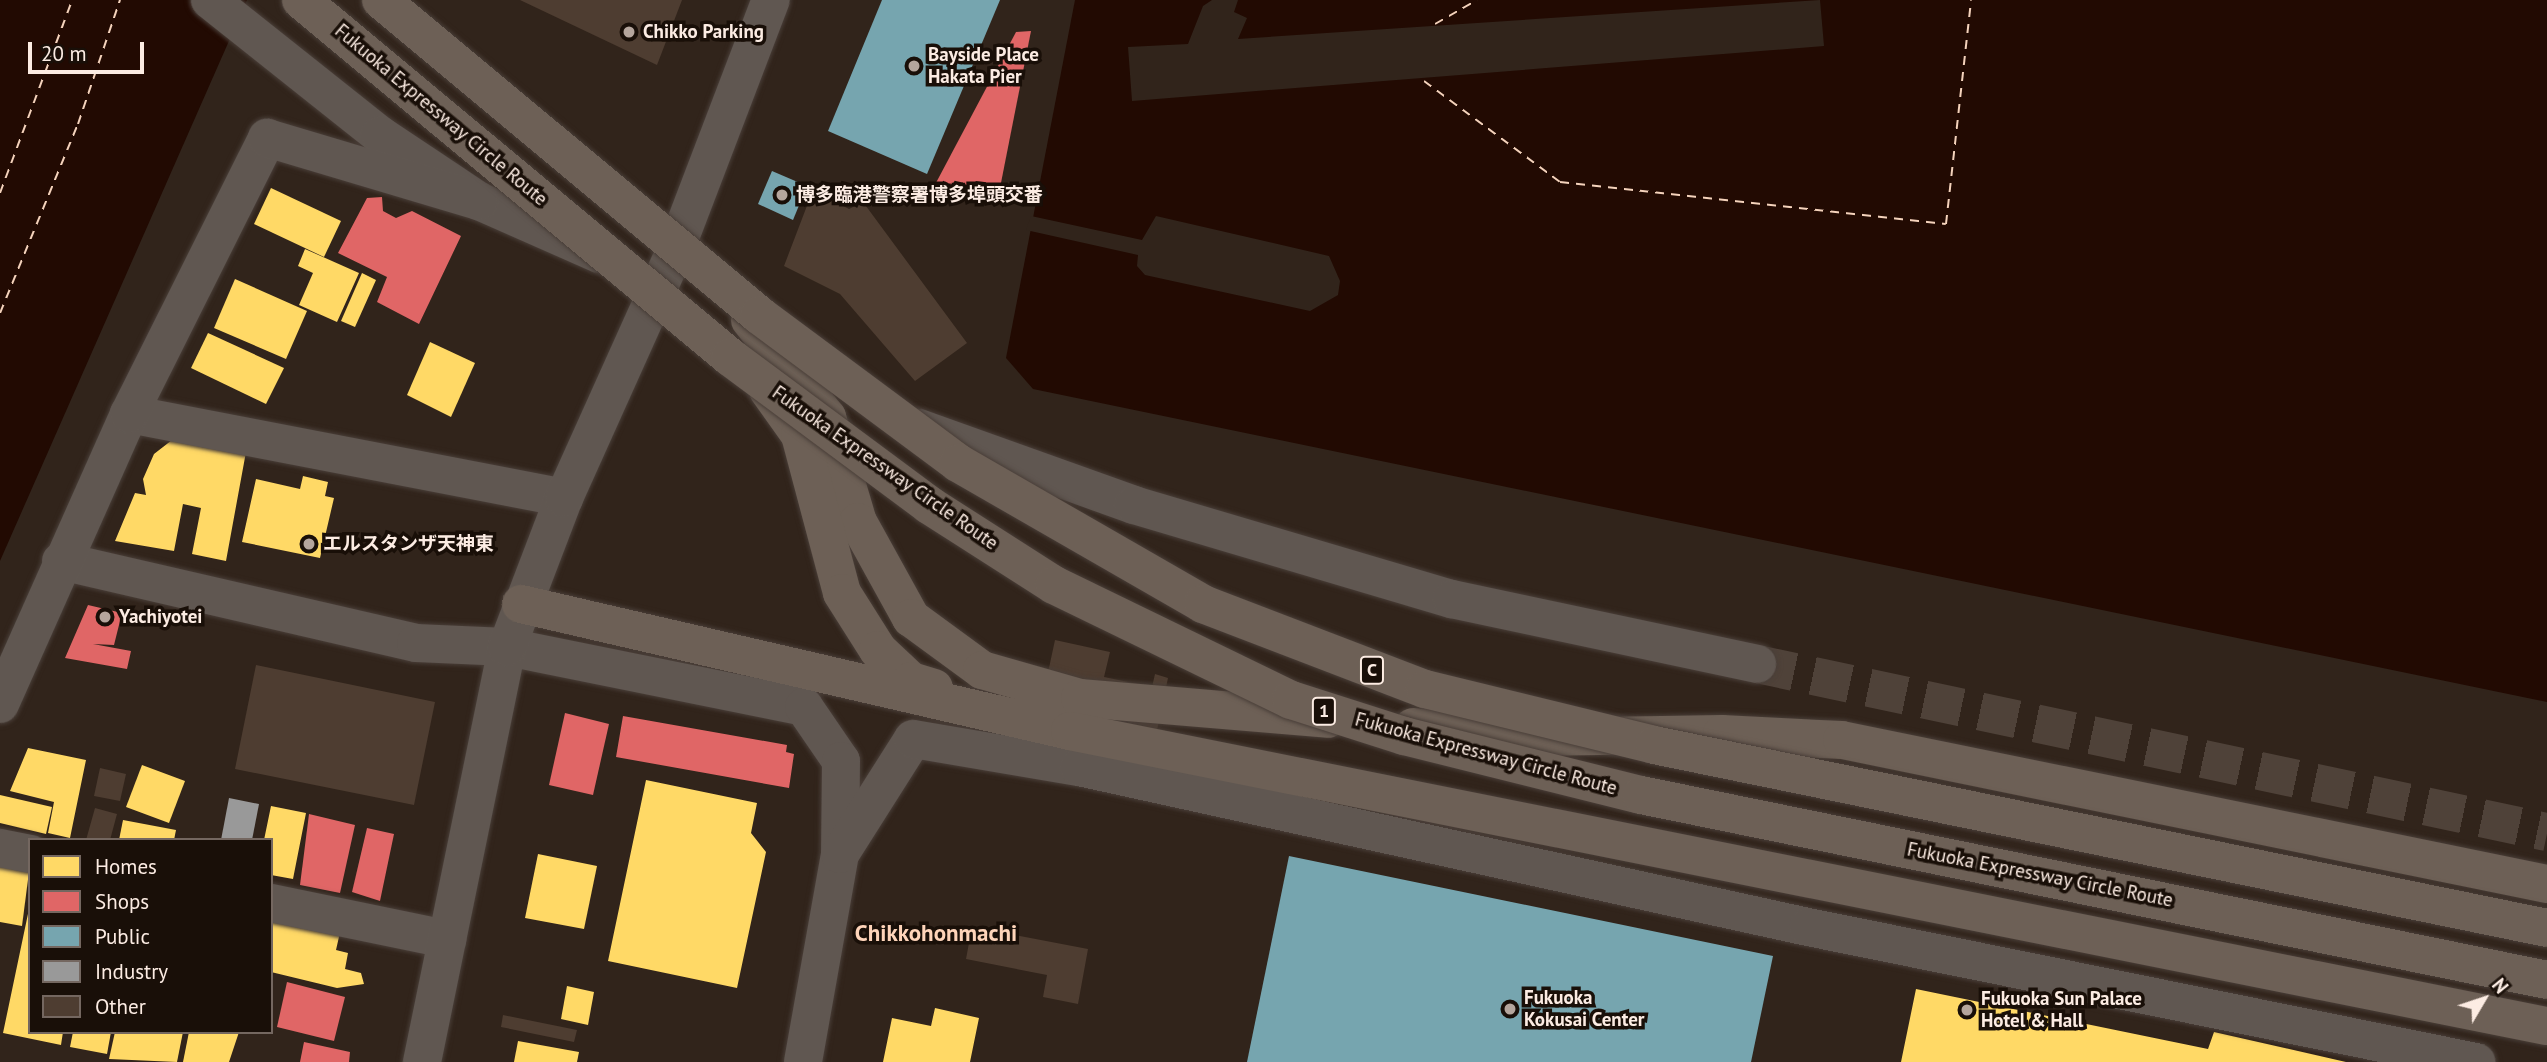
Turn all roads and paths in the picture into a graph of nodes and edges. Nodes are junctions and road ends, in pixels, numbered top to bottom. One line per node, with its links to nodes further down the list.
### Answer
1 (210, 0): 6 (street)
2 (300, 0): 23 (highway, Fukuoka Expressway Circle Route / 1, bridge)
3 (364, 0): 7 (street)
4 (381, 0): 21 (highway, C, bridge)
5 (771, 0): 7 (street)
6 (479, 201): 7 (street); 8 (street)
7 (668, 269): 9 (street); 13 (street); 15 (highway, bridge); 19 (highway, bridge)
8 (129, 414): 9 (street); 10 (street)
9 (564, 498): 11 (street)
10 (61, 561): 12 (street); 14 (street)
11 (521, 604): 12 (street); 15 (highway)
12 (507, 647): 17 (street); 22 (street)
13 (1757, 664)
14 (0, 704)
15 (1070, 731): 24 (highway)
16 (0, 849): 18 (street)
17 (839, 854): 26 (street); 27 (street)
18 (28, 855)
19 (2547, 884)
20 (273, 903): 22 (street)
21 (2547, 928)
22 (447, 939): 25 (street)
23 (2547, 980)
24 (2547, 1026)
25 (422, 1062)
26 (803, 1062)
27 (2476, 1062)

